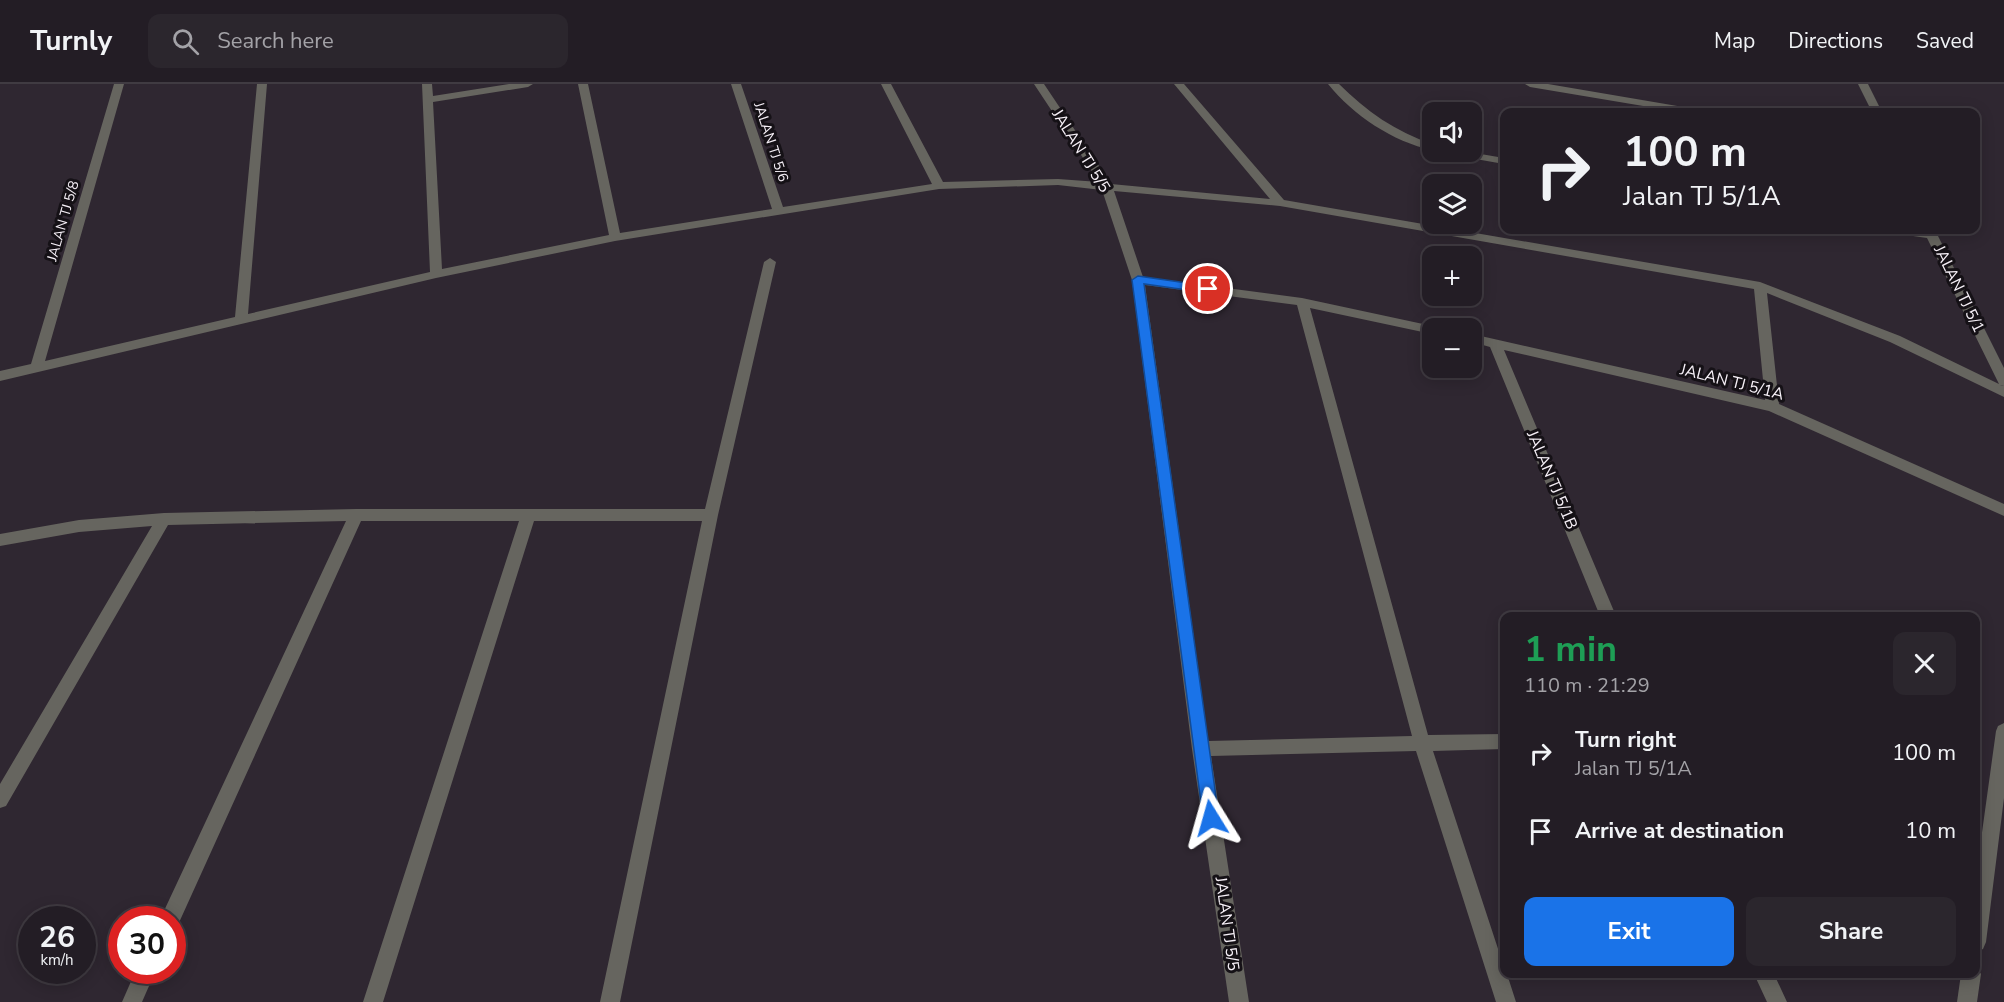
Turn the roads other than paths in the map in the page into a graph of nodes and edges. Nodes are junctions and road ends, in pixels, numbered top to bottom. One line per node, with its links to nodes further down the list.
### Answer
1 (119, 84): 34 (street, JALAN TJ 5/8)
2 (262, 84): 30 (street)
3 (427, 84): 13 (street)
4 (528, 84): 13 (street)
5 (583, 84): 24 (street)
6 (736, 84): 22 (street, JALAN TJ 5/6)
7 (886, 84): 20 (street)
8 (1039, 84): 19 (street, JALAN TJ 5/5)
9 (1179, 84): 21 (street)
10 (1333, 84): 16 (street)
11 (1530, 84): 14 (street)
12 (1863, 84): 15 (street)
13 (428, 100): 26 (street)
14 (1671, 108)
15 (1875, 108)
16 (1422, 144)
17 (1482, 157): 18 (street)
18 (1500, 159)
19 (1106, 185): 20 (street); 21 (street); 27 (street, JALAN TJ 5/5)
20 (939, 186): 22 (street)
21 (1280, 203): 28 (street)
22 (778, 210): 24 (street)
23 (1931, 234): 36 (street, JALAN TJ 5/1)
24 (615, 237): 26 (street)
25 (770, 262): 41 (street)
26 (436, 274): 30 (street)
27 (1138, 280): 29 (street); 49 (street, JALAN TJ 5/5)
28 (1760, 286): 37 (street); 38 (street)
29 (1302, 302): 31 (street); 48 (street)
30 (241, 320): 34 (street)
31 (1422, 328)
32 (1482, 340): 33 (street, JALAN TJ 5/1A)
33 (1495, 343): 38 (street, JALAN TJ 5/1A); 45 (street, JALAN TJ 5/1B)
34 (37, 367): 35 (street)
35 (0, 376)
36 (2004, 381)
37 (2004, 392)
38 (1772, 407): 39 (street, JALAN TJ 5/1A)
39 (2004, 510)
40 (357, 515): 42 (street); 43 (street); 51 (street)
41 (711, 515): 42 (street); 58 (street)
42 (528, 516): 57 (street)
43 (164, 519): 44 (street); 50 (street)
44 (0, 540)
45 (1606, 612)
46 (2004, 731): 52 (street)
47 (1500, 741): 48 (street)
48 (1422, 743): 49 (street); 60 (street)
49 (1201, 749): 59 (street, JALAN TJ 5/5)
50 (0, 800)
51 (176, 906)
52 (1980, 912)
53 (1766, 978): 61 (street)
54 (1970, 978): 62 (street)
55 (140, 984): 56 (street)
56 (132, 1002)
57 (373, 1002)
58 (610, 1002)
59 (1239, 1002)
60 (1506, 1002)
61 (1777, 1002)
62 (1967, 1002)

